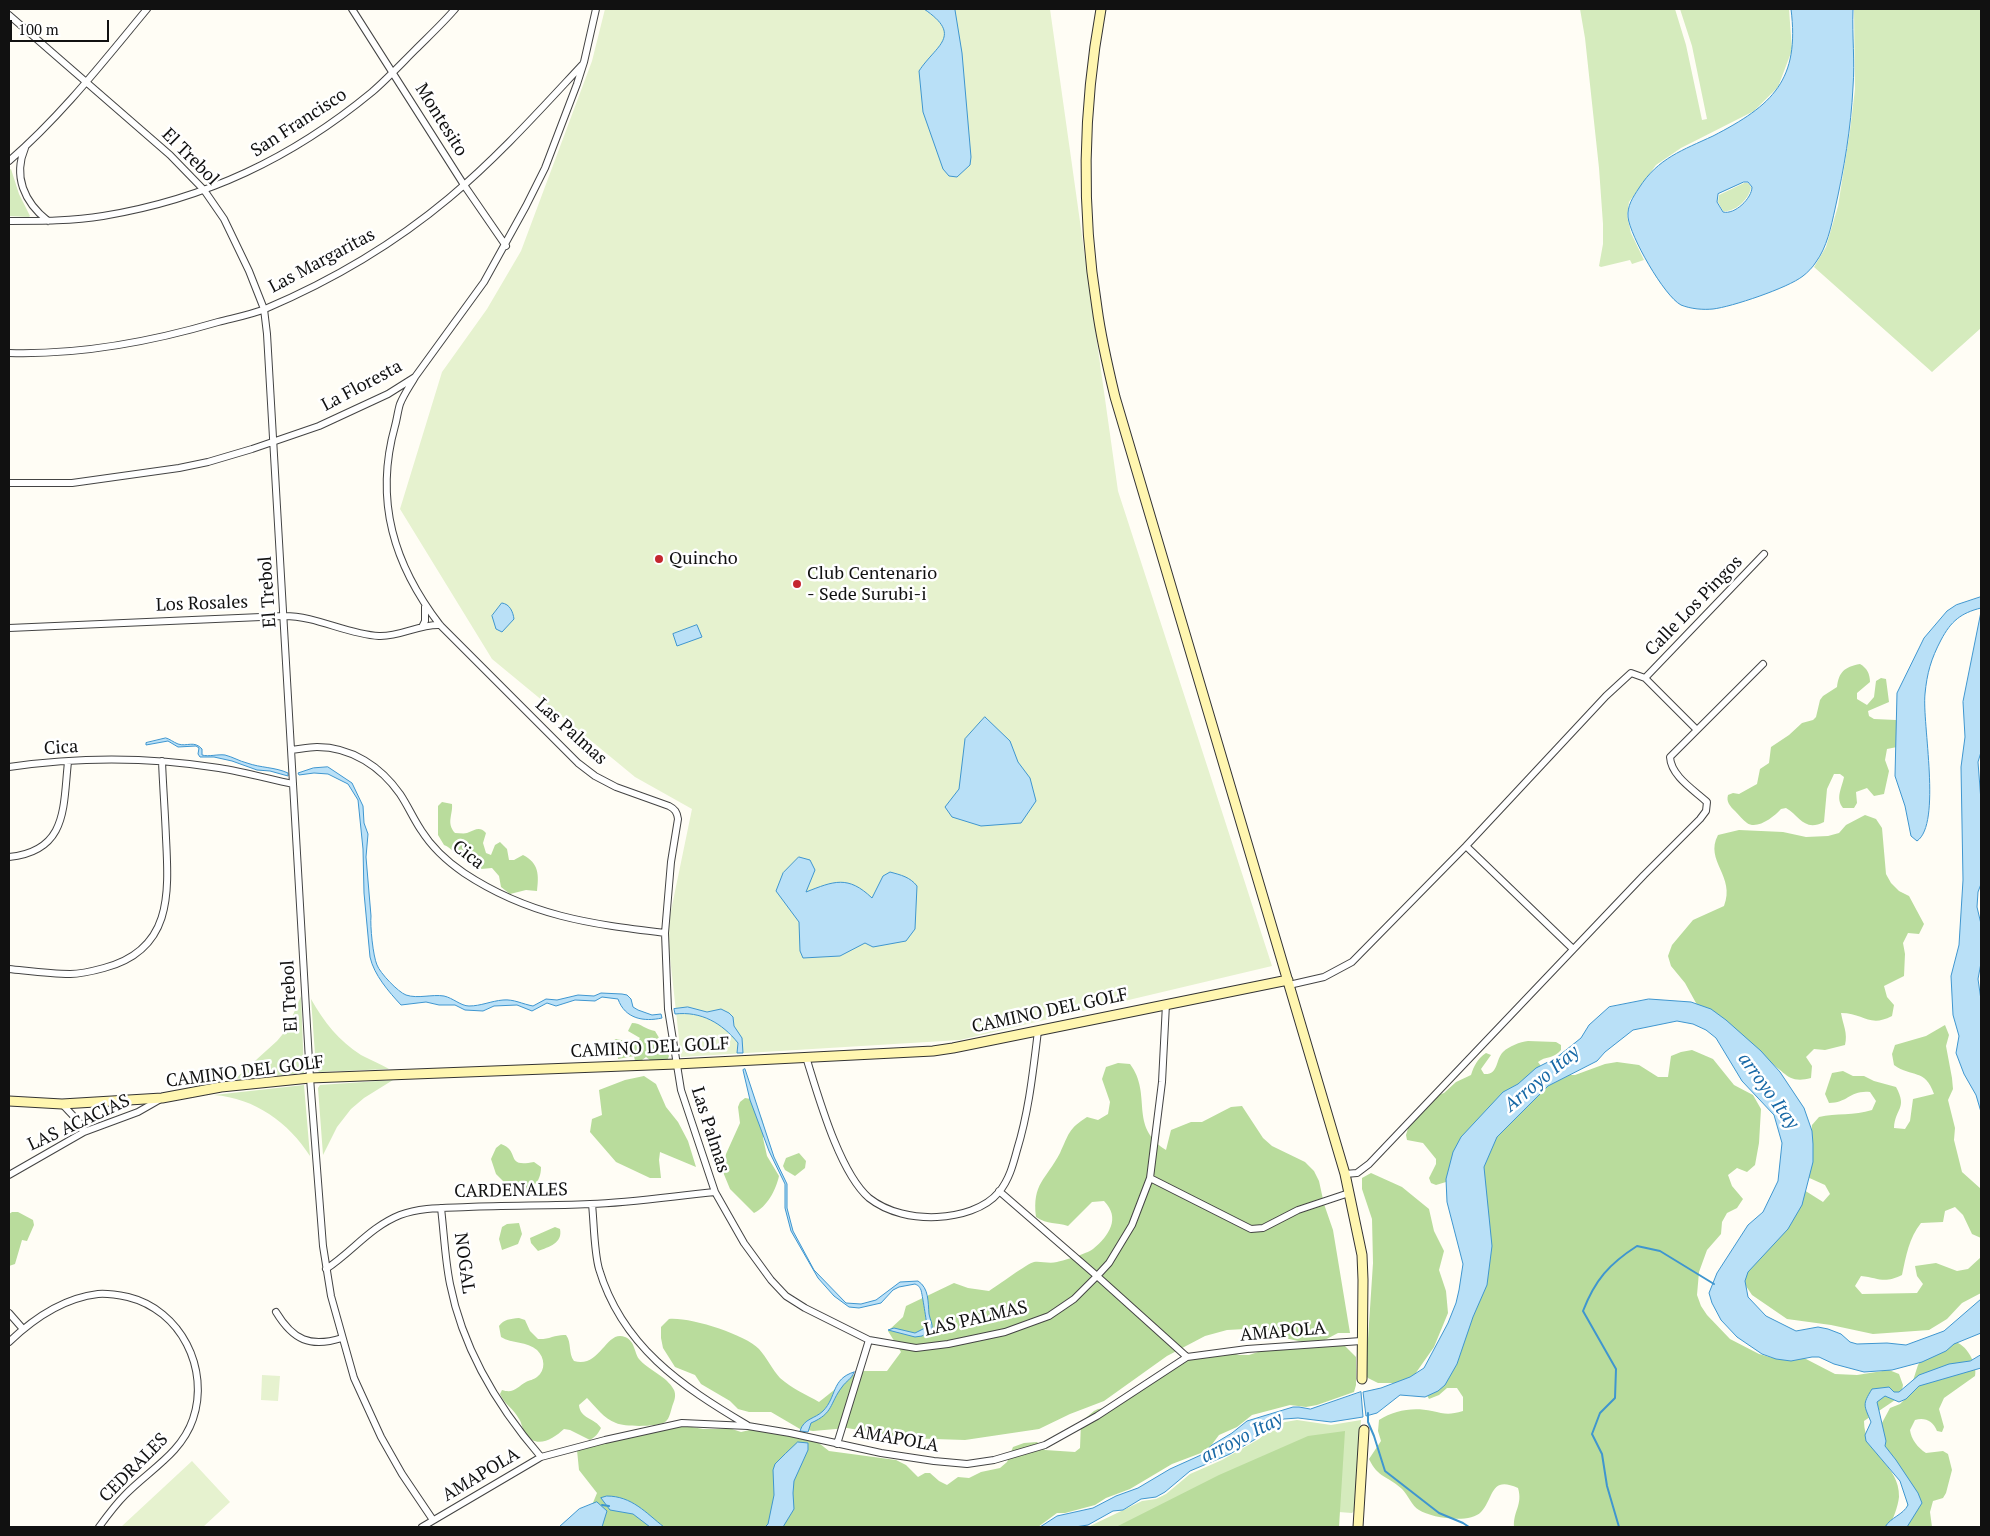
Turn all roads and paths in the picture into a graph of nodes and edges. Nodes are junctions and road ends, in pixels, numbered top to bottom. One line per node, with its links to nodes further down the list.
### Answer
1 (147, 9): 9 (street)
2 (352, 9): 8 (street, Montesito)
3 (455, 9): 8 (street, San Francisco)
4 (596, 9): 7 (street, La Floresta)
5 (1101, 9): 43 (street)
6 (9, 15): 9 (street, El Trebol)
7 (584, 62): 12 (street, Las Margaritas); 16 (street, La Floresta)
8 (393, 72): 12 (street, Montesito); 13 (street, San Francisco)
9 (88, 82): 10 (street); 13 (street, El Trebol)
10 (26, 146): 11 (street); 15 (street)
11 (9, 161)
12 (464, 186): 16 (street, Montesito); 17 (street, Las Margaritas)
13 (204, 190): 15 (street, San Francisco); 17 (street, El Trebol)
14 (9, 221): 15 (street, San Francisco)
15 (48, 221)
16 (506, 246): 19 (street, La Floresta)
17 (264, 310): 18 (street, Las Margaritas); 22 (street, El Trebol)
18 (9, 353)
19 (415, 377): 20 (street, La Floresta); 21 (street, Las Palmas)
20 (388, 394): 21 (street); 22 (street, La Floresta)
21 (400, 404): 25 (street, Las Palmas)
22 (273, 442): 23 (street, La Floresta); 26 (street, El Trebol)
23 (9, 483)
24 (1764, 554): 31 (street, Calle Los Pingos)
25 (425, 606): 27 (street, Las Palmas); 28 (street)
26 (284, 616): 28 (street, Los Rosales); 29 (street, Los Rosales); 33 (street, El Trebol)
27 (440, 625): 28 (street, Los Rosales); 40 (street, Las Palmas)
28 (422, 627)
29 (9, 628)
30 (1763, 664): 32 (street)
31 (1645, 678): 32 (street); 38 (street)
32 (1697, 730): 41 (street)
33 (291, 750): 37 (street, El Trebol); 40 (street, Cica)
34 (162, 761): 35 (street, Cica); 37 (street, Cica); 42 (street)
35 (68, 762): 36 (street, Cica); 39 (street)
36 (9, 767)
37 (293, 784): 48 (street, El Trebol)
38 (1466, 846): 41 (street); 43 (street)
39 (9, 857)
40 (665, 933): 47 (street, Las Palmas)
41 (1573, 949): 53 (street)
42 (9, 969)
43 (1289, 982): 44 (street, CAMINO DEL GOLF); 53 (street)
44 (1166, 1004): 45 (street, CAMINO DEL GOLF); 55 (street, LAS PALMAS)
45 (1038, 1031): 46 (street, CAMINO DEL GOLF); 56 (street)
46 (806, 1057): 47 (street, CAMINO DEL GOLF); 56 (street)
47 (676, 1064): 48 (street, CAMINO DEL GOLF); 57 (street, Las Palmas)
48 (310, 1078): 49 (street, CAMINO DEL GOLF); 61 (street, El Trebol)
49 (162, 1098): 51 (street, CAMINO DEL GOLF); 52 (street, LAS ACACIAS)
50 (9, 1101): 51 (street, CAMINO DEL GOLF)
51 (62, 1104): 52 (street)
52 (84, 1132): 54 (street, LAS ACACIAS)
53 (1345, 1174): 58 (street)
54 (9, 1175)
55 (1150, 1178): 58 (street); 62 (street, LAS PALMAS)
56 (999, 1191): 62 (street)
57 (715, 1192): 59 (street, CARDENALES); 67 (street, LAS PALMAS)
58 (1349, 1193): 68 (street)
59 (592, 1204): 60 (street, CARDENALES); 72 (street)
60 (441, 1208): 61 (street, CARDENALES); 75 (street, NOGAL)
61 (326, 1269): 66 (street, El Trebol)
62 (1097, 1276): 67 (street, LAS PALMAS); 70 (street)
63 (276, 1312): 66 (street)
64 (9, 1313): 65 (street)
65 (22, 1329): 69 (street, CEDRALES); 77 (street, CEDRALES)
66 (342, 1338): 76 (street, El Trebol)
67 (869, 1340): 74 (street)
68 (1361, 1341): 70 (street, AMAPOLA); 71 (street)
69 (9, 1342)
70 (1187, 1357): 74 (street, AMAPOLA)
71 (1362, 1379)
72 (748, 1426): 74 (street, AMAPOLA); 75 (street, AMAPOLA)
73 (1364, 1430): 79 (street)
74 (837, 1444)
75 (540, 1457): 76 (street, AMAPOLA)
76 (433, 1520): 78 (street, AMAPOLA)
77 (98, 1527)
78 (422, 1527)
79 (1358, 1527)

